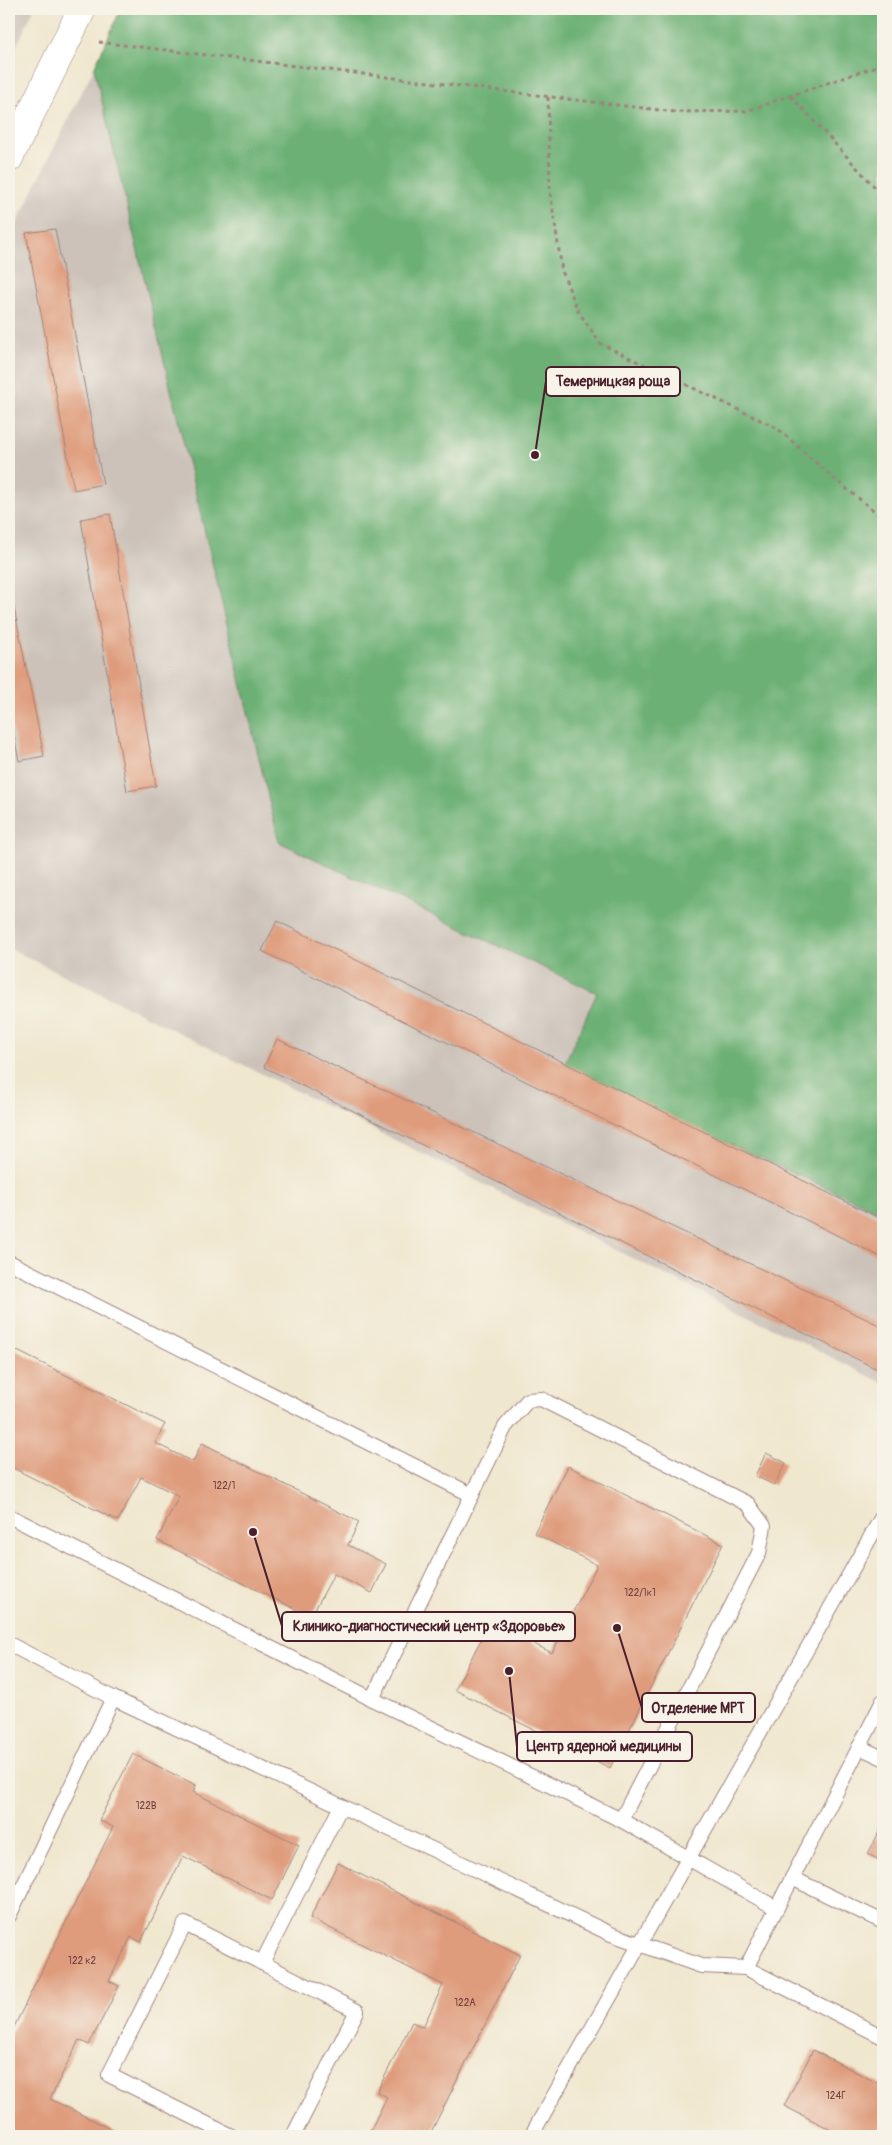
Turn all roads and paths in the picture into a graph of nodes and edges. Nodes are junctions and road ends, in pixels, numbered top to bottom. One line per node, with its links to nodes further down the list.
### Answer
1 (82, 9): 2 (street)
2 (68, 38): 5 (path); 6 (street)
3 (883, 64): 4 (path)
4 (791, 96): 5 (path); 7 (path)
5 (548, 97): 8 (path)
6 (9, 158)
7 (883, 196)
8 (883, 518)
9 (9, 1262): 10 (lane)
10 (472, 1495): 15 (lane); 20 (lane)
11 (883, 1515): 21 (lane)
12 (9, 1516): 15 (lane)
13 (9, 1644): 14 (lane)
14 (113, 1698): 19 (lane); 24 (lane)
15 (372, 1699): 20 (lane)
16 (883, 1701): 17 (lane)
17 (859, 1747): 18 (lane); 22 (lane)
18 (883, 1758)
19 (341, 1806): 26 (lane); 27 (lane)
20 (621, 1820): 21 (lane)
21 (689, 1857): 23 (lane); 26 (lane)
22 (792, 1878): 23 (lane); 25 (lane)
23 (776, 1908): 28 (lane)
24 (9, 1916)
25 (883, 1922)
26 (641, 1944): 28 (lane); 32 (lane)
27 (262, 1963): 30 (lane); 31 (lane)
28 (746, 1968): 29 (lane)
29 (883, 2037)
30 (231, 2136)
31 (293, 2136)
32 (531, 2136)

